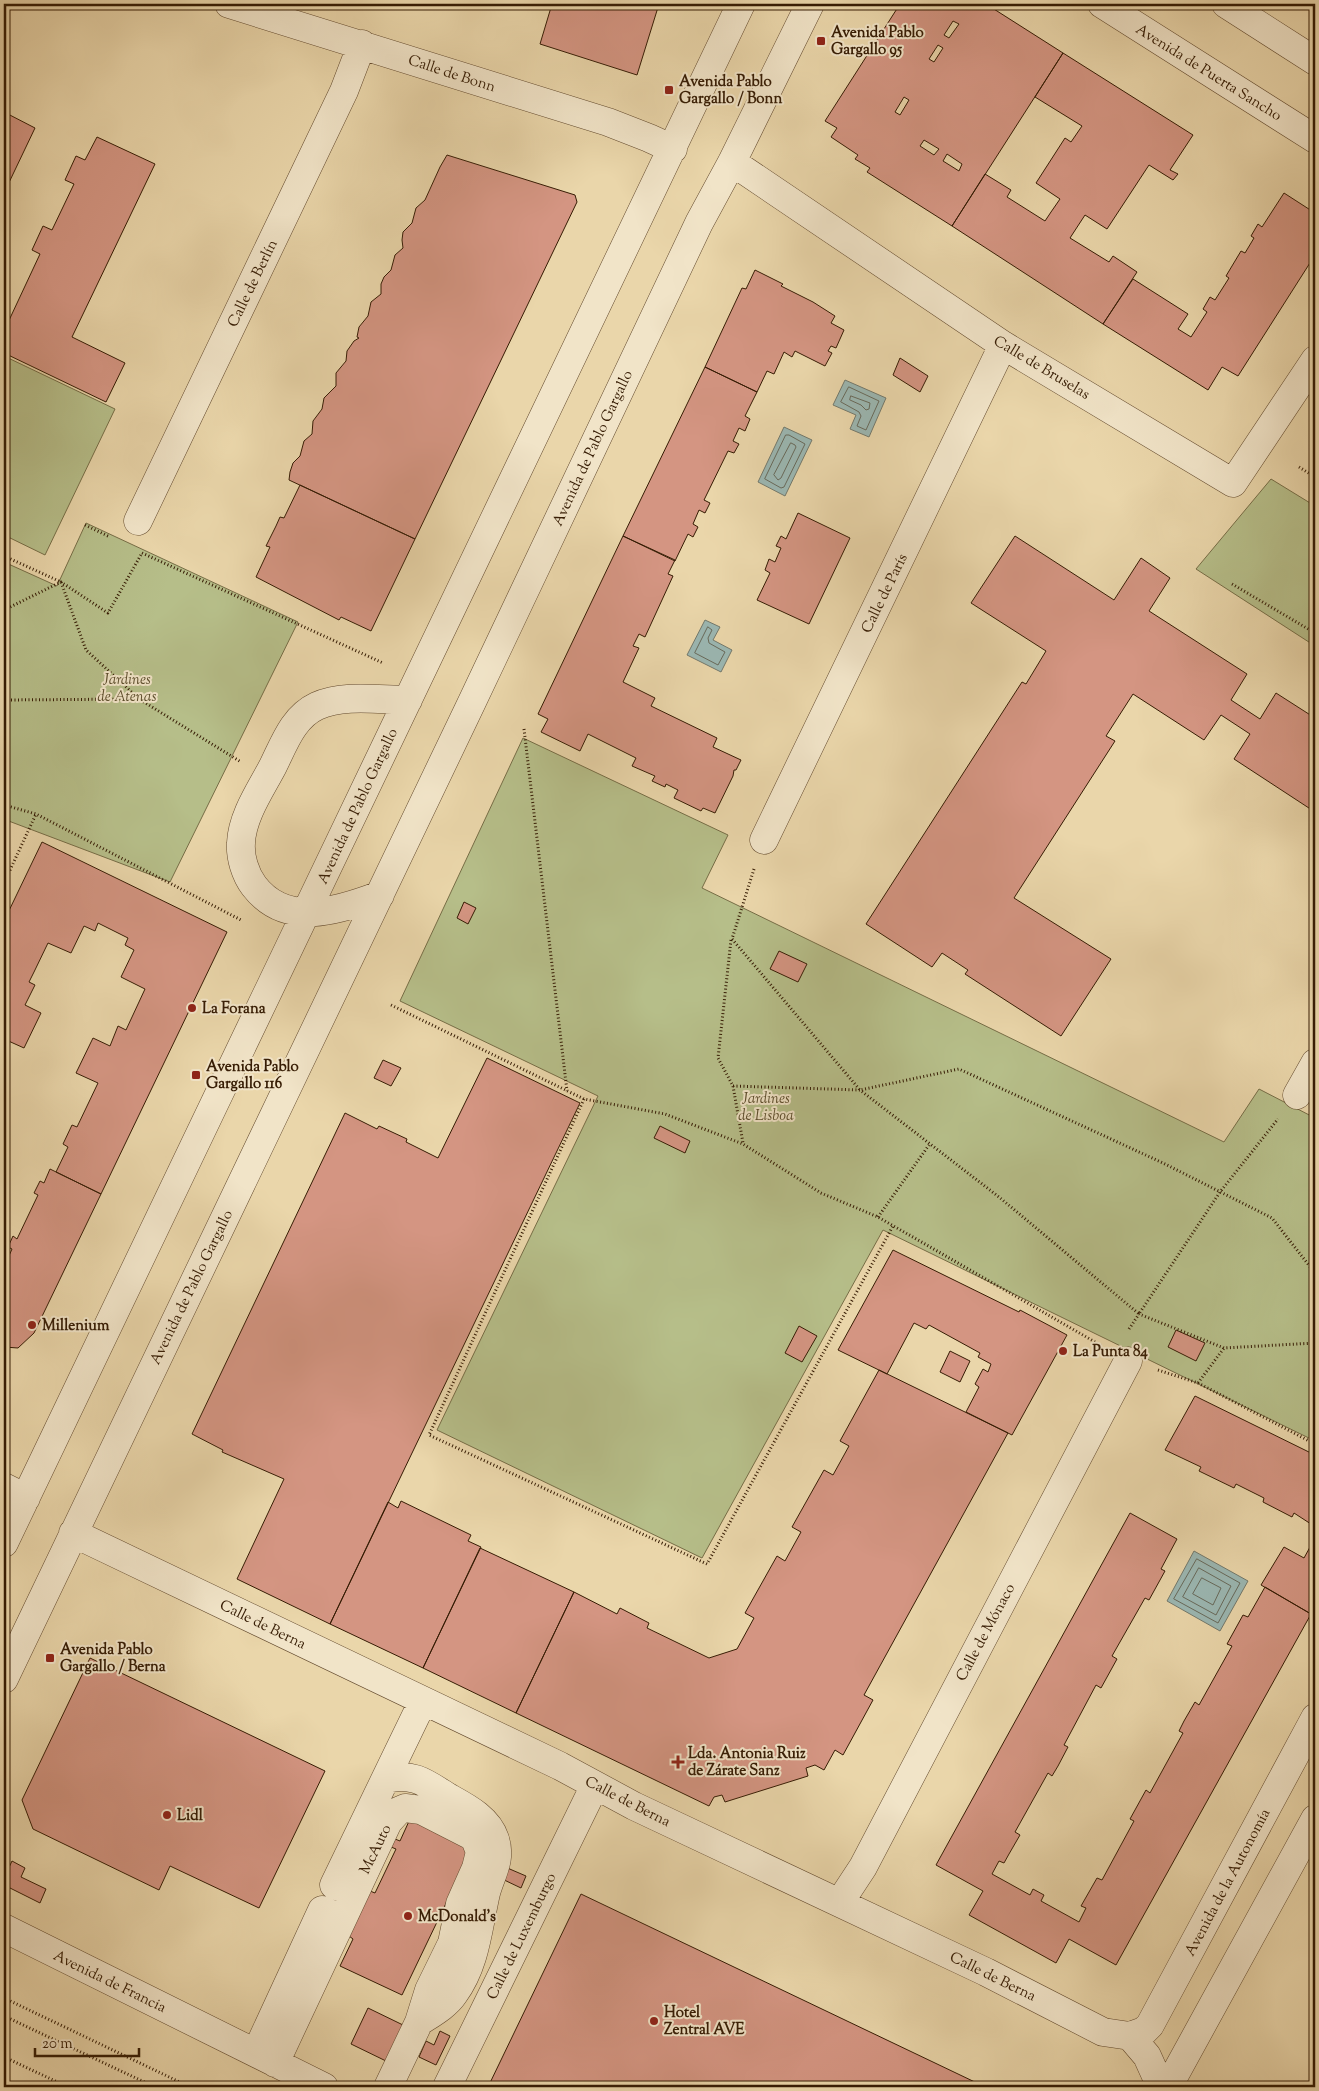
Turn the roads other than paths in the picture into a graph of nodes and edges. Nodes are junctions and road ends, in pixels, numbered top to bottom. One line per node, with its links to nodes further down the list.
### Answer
1 (229, 4): 6 (street, Calle de Bonn)
2 (741, 4): 9 (street, Avenida de Pablo Gargallo)
3 (810, 4): 10 (street, Avenida de Pablo Gargallo)
4 (1102, 4): 8 (street, Avenida de Puerta Sancho)
5 (1226, 4): 7 (street)
6 (362, 44): 9 (street, Calle de Bonn); 13 (street, Calle de Berlín)
7 (1315, 61)
8 (1315, 139)
9 (672, 149): 14 (street, Avenida de Pablo Gargallo)
10 (732, 162): 11 (street, Calle de Bruselas); 16 (street, Avenida de Pablo Gargallo)
11 (1003, 344): 12 (street, Calle de Bruselas); 15 (street, Calle de París)
12 (1315, 360)
13 (138, 521)
14 (408, 700): 17 (street, Avenida de Pablo Gargallo); 17 (street)
15 (764, 840)
16 (380, 895): 17 (street); 22 (street, Avenida de Pablo Gargallo)
17 (306, 912): 21 (street, Avenida de Pablo Gargallo)
18 (1315, 1063): 19 (street)
19 (1297, 1095)
20 (1121, 1357): 31 (street, Calle de Mónaco)
21 (15, 1492): 23 (street, Avenida de Pablo Gargallo)
22 (73, 1533): 24 (street, Avenida de Pablo Gargallo); 25 (street, Calle de Berna)
23 (4, 1543)
24 (4, 1679)
25 (423, 1701): 27 (street); 28 (street, Calle de Berna)
26 (1315, 1718): 35 (street, Avenida de la Autonomía)
27 (386, 1779): 30 (street); 34 (street)
28 (595, 1785): 31 (street, Calle de Berna); 39 (street, Calle de Luxemburgo)
29 (1315, 1819): 41 (street)
30 (345, 1889)
31 (840, 1902): 35 (street, Calle de Berna)
32 (333, 1915): 36 (street)
33 (4, 1928): 36 (street, Avenida de Francia)
34 (419, 2022): 36 (street, McAuto); 38 (street)
35 (1130, 2036): 40 (street)
36 (265, 2058): 37 (street, Avenida de Francia)
37 (324, 2087)
38 (388, 2087)
39 (447, 2087)
40 (1161, 2087)
41 (1168, 2087)

